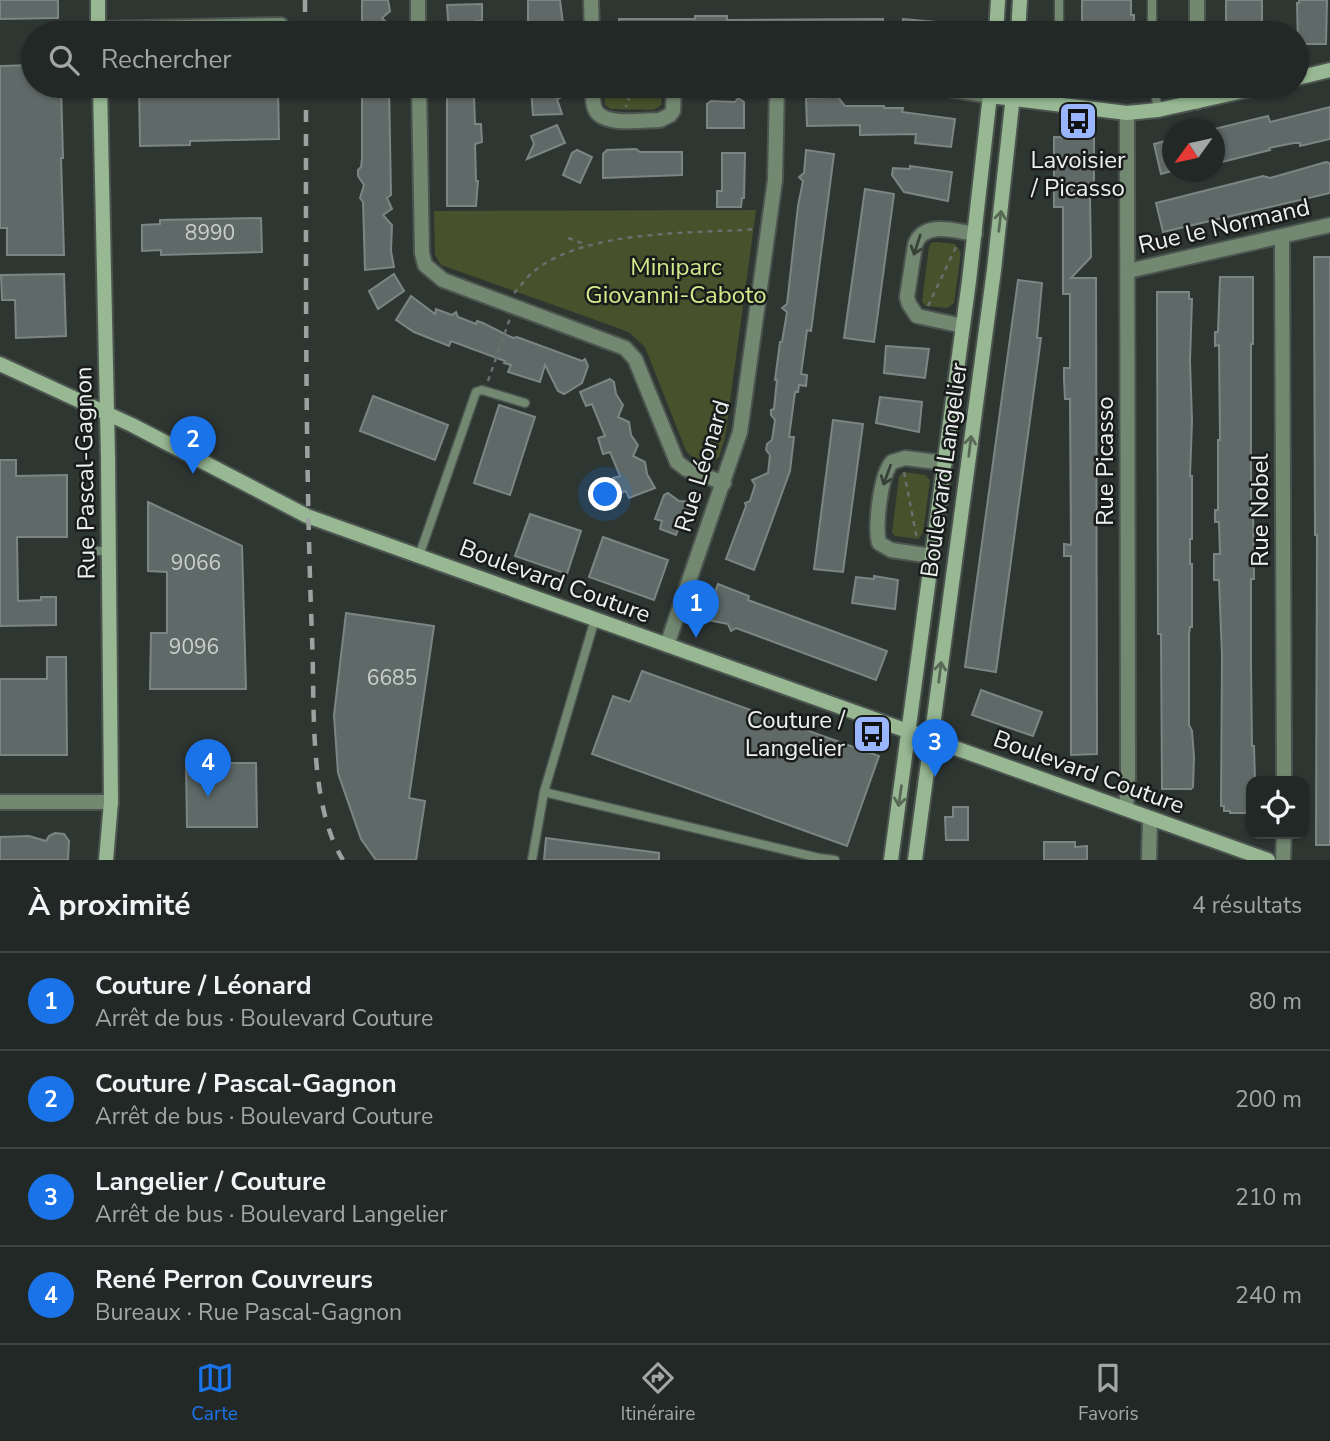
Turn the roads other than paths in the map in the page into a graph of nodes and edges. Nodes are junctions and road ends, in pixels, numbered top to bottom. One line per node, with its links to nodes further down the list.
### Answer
1 (98, 0): 9 (street)
2 (418, 0): 10 (street)
3 (592, 0): 11 (street)
4 (998, 0): 12 (street)
5 (1020, 0): 13 (street)
6 (1059, 0): 14 (lane)
7 (1152, 0): 15 (lane)
8 (1197, 0): 16 (street)
9 (98, 21)
10 (418, 21)
11 (592, 21)
12 (997, 21)
13 (1019, 21)
14 (1059, 21)
15 (1152, 21)
16 (1197, 21)
17 (1330, 70): 18 (street)
18 (1309, 75)
19 (100, 98): 42 (street, Rue Pascal-Gagnon)
20 (419, 98): 44 (street)
21 (593, 98): 22 (street)
22 (674, 98)
23 (777, 98): 44 (street, Rue Léonard)
24 (989, 98): 36 (street, Boulevard Langelier)
25 (1013, 98): 52 (street, Boulevard Langelier, one-way to 25)
26 (1034, 98): 32 (street)
27 (1057, 98): 32 (lane)
28 (1156, 98): 33 (lane)
29 (1197, 98): 31 (street)
30 (1214, 98): 31 (street)
31 (1197, 102): 33 (street)
32 (1057, 105): 34 (street)
33 (1158, 110): 34 (street)
34 (1127, 113): 38 (street, Rue Picasso)
35 (1330, 225): 37 (street, Rue le Normand)
36 (975, 234): 39 (street, Boulevard Langelier); 39 (street, one-way to 39)
37 (1282, 238): 38 (street, Rue le Normand); 53 (street, Rue Nobel)
38 (1128, 271): 57 (street, Rue Picasso)
39 (963, 326): 43 (street, Boulevard Langelier)
40 (0, 364): 42 (street, Boulevard Couture)
41 (525, 402): 47 (lane)
42 (106, 413): 46 (street, Rue Pascal-Gagnon); 47 (street, Boulevard Couture)
43 (945, 463): 48 (street, Boulevard Langelier); 48 (street, Boulevard Langelier, one-way to 48)
44 (724, 483): 50 (street, Rue Léonard)
45 (86, 551): 46 (lane)
46 (108, 551): 56 (street, Rue Pascal-Gagnon)
47 (419, 556): 49 (street, Boulevard Couture)
48 (932, 556): 51 (street, Boulevard Langelier)
49 (595, 619): 50 (street, Boulevard Couture); 54 (lane)
50 (667, 645): 51 (street, Boulevard Couture)
51 (909, 732): 52 (street, Boulevard Couture); 64 (street, Boulevard Langelier, one-way to 64)
52 (931, 739): 57 (street, Boulevard Couture); 65 (street, Boulevard Langelier)
53 (1284, 776)
54 (544, 792): 62 (lane); 63 (lane)
55 (0, 802): 56 (street)
56 (111, 802): 61 (street, Rue Pascal-Gagnon)
57 (1126, 809): 58 (street, Boulevard Couture)
58 (1150, 818): 60 (street, Boulevard Couture); 66 (street)
59 (1284, 839): 67 (street)
60 (1264, 859)
61 (106, 860)
62 (532, 860)
63 (835, 860)
64 (891, 860)
65 (915, 860)
66 (1149, 860)
67 (1283, 860)

